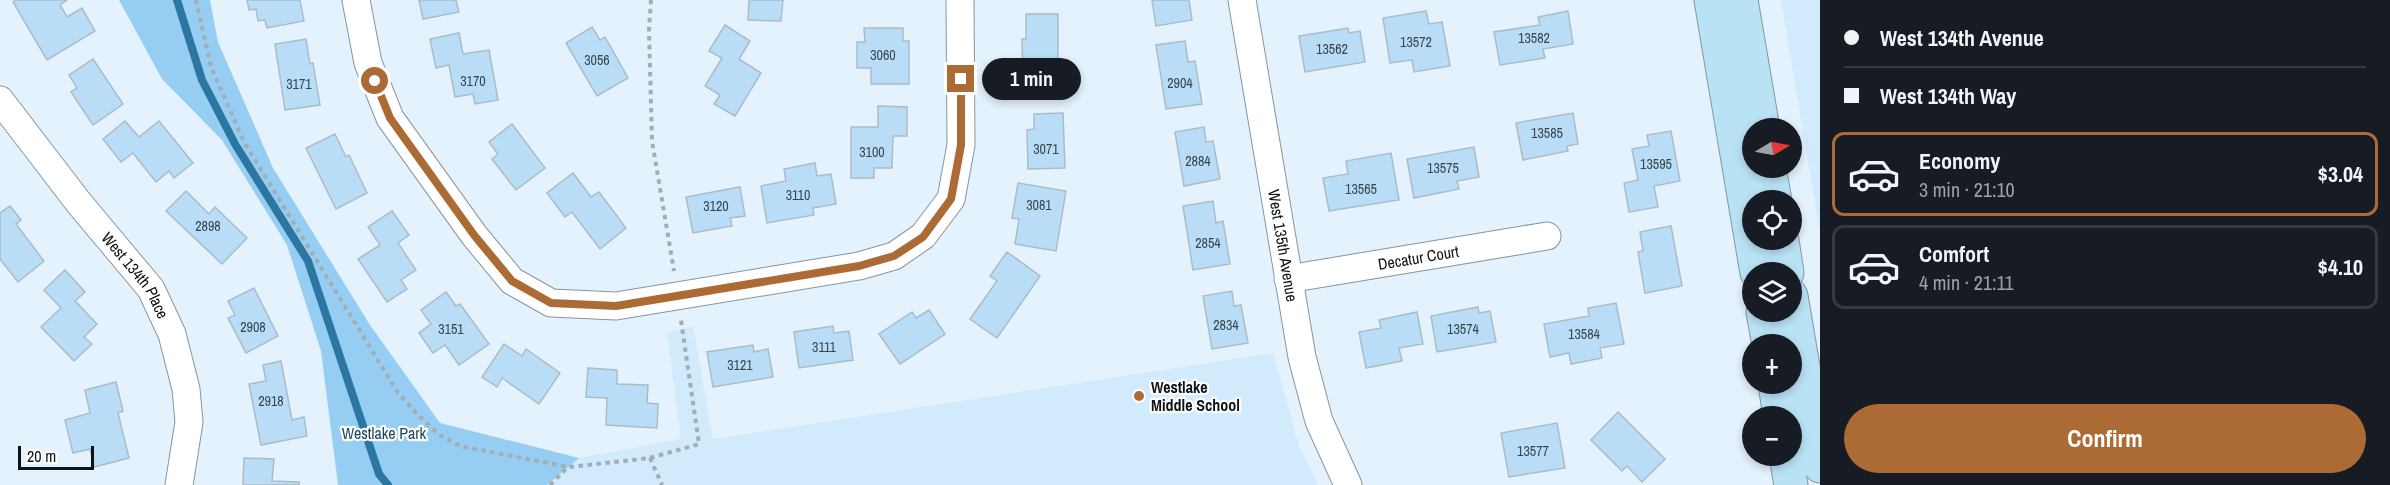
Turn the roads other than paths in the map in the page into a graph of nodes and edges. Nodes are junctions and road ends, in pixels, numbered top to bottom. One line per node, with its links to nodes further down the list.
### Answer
1 (356, 0): 2 (street)
2 (960, 0)
3 (1242, 0): 10 (street, West 135th Avenue)
4 (1711, 0): 9 (main road)
5 (1740, 0): 7 (main road)
6 (0, 100): 13 (street, West 134th Place)
7 (1761, 118)
8 (1547, 236): 10 (street, Decatur Court)
9 (1754, 262)
10 (1288, 279): 14 (street, West 135th Avenue)
11 (1792, 322): 12 (main road)
12 (1798, 472)
13 (179, 485)
14 (1348, 485)

